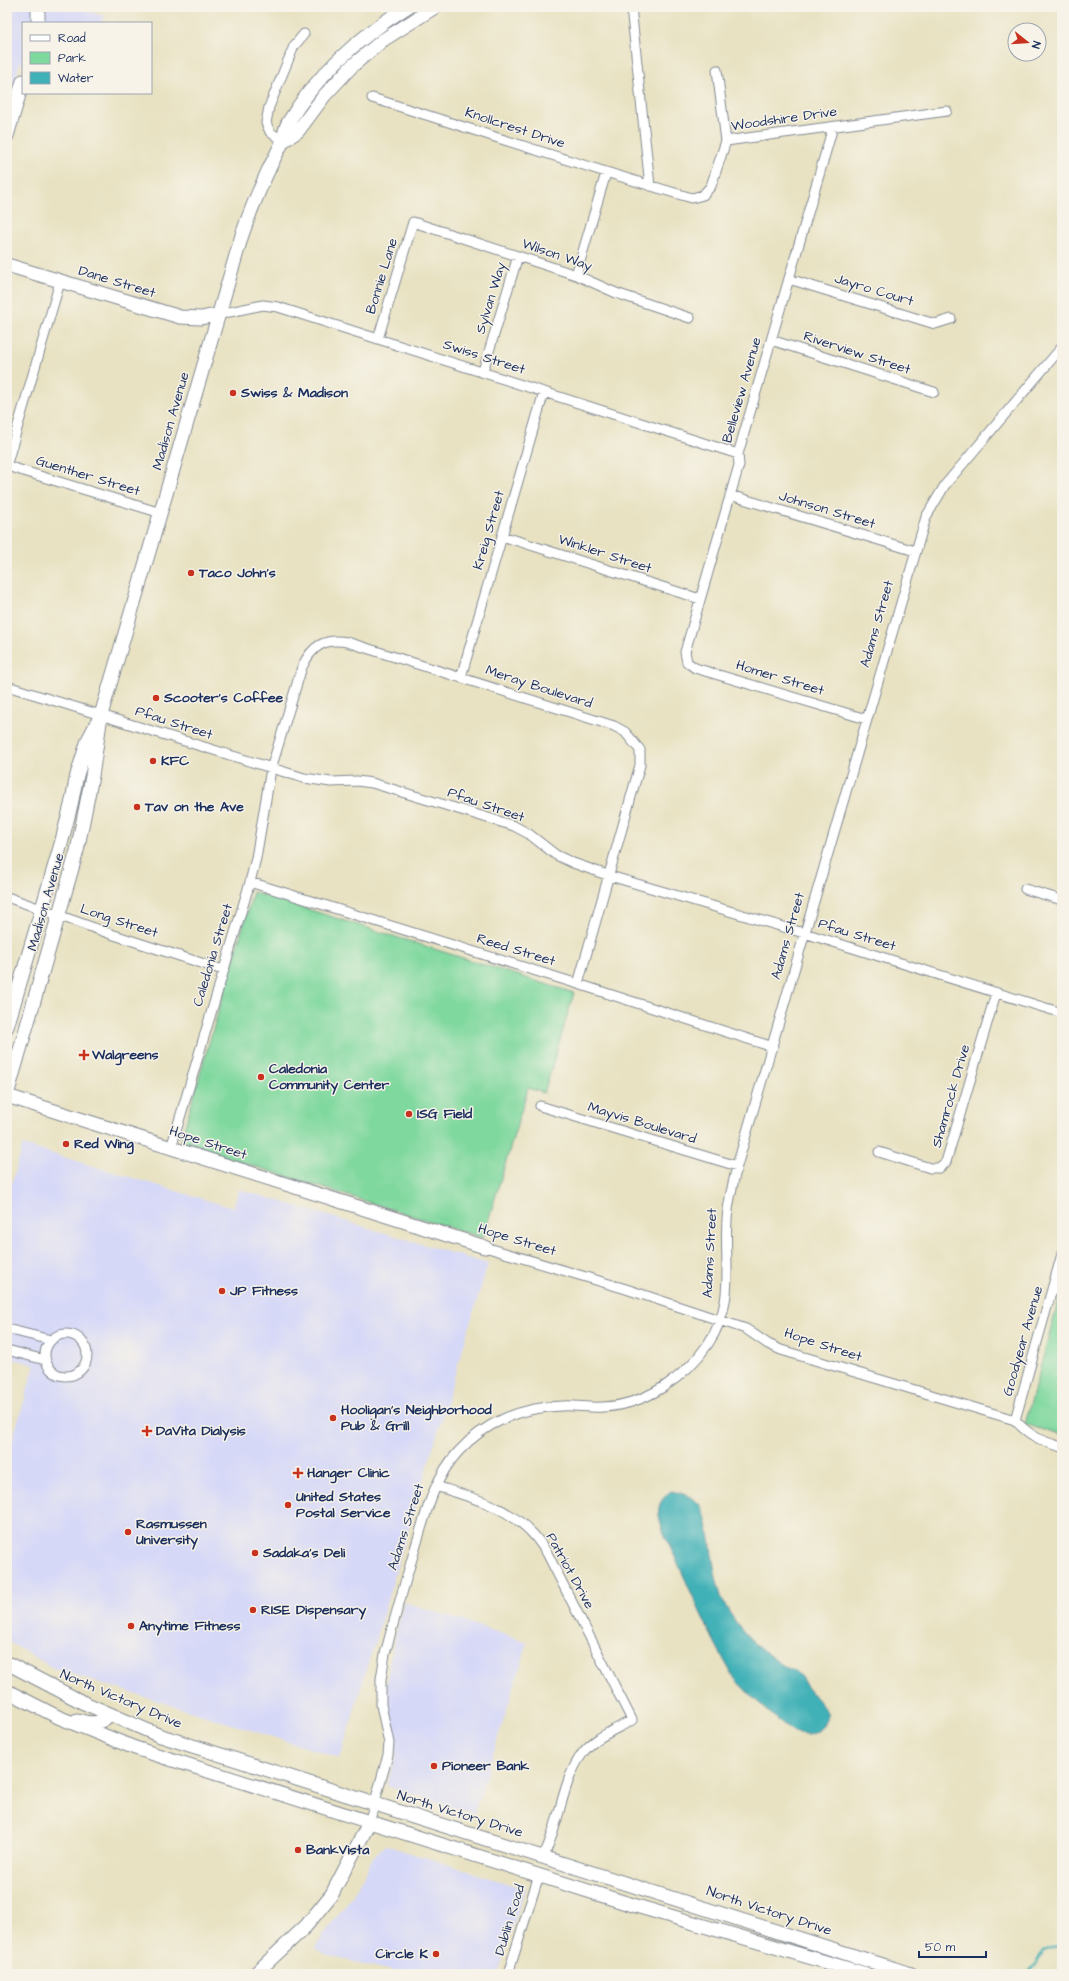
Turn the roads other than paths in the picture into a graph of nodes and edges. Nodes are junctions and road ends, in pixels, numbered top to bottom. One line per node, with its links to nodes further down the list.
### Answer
1 (38, 7): 5 (main road)
2 (407, 7): 13 (main road, Madison Avenue)
3 (435, 7): 13 (main road, Madison Avenue)
4 (631, 7): 16 (street)
5 (38, 22)
6 (304, 34): 13 (street)
7 (717, 70): 14 (street)
8 (22, 84): 12 (main road)
9 (372, 98): 15 (street, Knollcrest Drive)
10 (946, 111): 11 (street, Woodshire Drive)
11 (833, 127): 14 (street, Woodshire Drive); 21 (street, Belleview Avenue)
12 (7, 136)
13 (283, 141): 23 (main road, Madison Avenue)
14 (726, 141): 16 (street, Woodshire Drive)
15 (606, 173): 16 (street, Knollcrest Drive); 20 (street)
16 (650, 186)
17 (413, 222): 18 (street, Wilson Way); 26 (street, Bonnie Lane)
18 (518, 256): 20 (street, Wilson Way); 29 (street, Sylvan Way)
19 (7, 265): 22 (main road, Dane Street)
20 (576, 275): 24 (street, Wilson Way)
21 (788, 279): 25 (street, Jayro Court); 27 (street, Belleview Avenue)
22 (60, 282): 23 (main road, Dane Street); 33 (street)
23 (220, 314): 26 (street, Swiss Street); 36 (main road, Madison Avenue)
24 (690, 318)
25 (951, 319)
26 (378, 339): 29 (street, Swiss Street)
27 (771, 340): 31 (street, Riverview Street); 32 (street, Belleview Avenue)
28 (1062, 347): 38 (street, Adams Street)
29 (483, 371): 30 (street, Swiss Street)
30 (544, 392): 32 (street, Swiss Street); 37 (street, Kreig Street)
31 (934, 392)
32 (738, 454): 35 (street, Belleview Avenue)
33 (7, 462)
34 (7, 466): 36 (street, Guenther Street)
35 (730, 495): 38 (street, Johnson Street); 39 (street, Belleview Avenue)
36 (161, 513): 43 (main road, Madison Avenue)
37 (502, 536): 39 (street, Winkler Street); 41 (street, Kreig Street)
38 (915, 551): 44 (street, Adams Street)
39 (700, 599): 40 (street, Belleview Avenue)
40 (687, 662): 44 (street, Homer Street)
41 (461, 677): 45 (street, Meray Boulevard); 46 (street, Meray Boulevard)
42 (7, 686): 43 (street, Pfau Street)
43 (101, 715): 45 (street, Pfau Street); 51 (main road, Madison Avenue); 52 (main road, Madison Avenue)
44 (866, 719): 53 (street, Adams Street)
45 (271, 769): 46 (street, Pfau Street); 47 (street, Caledonia Street)
46 (610, 876): 53 (street, Pfau Street); 55 (street, Meray Boulevard)
47 (250, 882): 54 (street, Caledonia Street); 55 (street, Reed Street)
48 (1025, 889): 50 (street)
49 (7, 897): 51 (street, Long Street)
50 (1062, 900)
51 (41, 908): 52 (street, Long Street); 58 (main road, Madison Avenue)
52 (58, 915): 54 (street, Long Street); 60 (main road, Madison Avenue)
53 (806, 934): 56 (street, Pfau Street); 59 (street, Adams Street)
54 (223, 970): 62 (street, Caledonia Street)
55 (578, 984): 59 (street, Reed Street)
56 (996, 993): 57 (street, Pfau Street); 63 (street, Shamrock Drive)
57 (1062, 1013)
58 (7, 1027)
59 (773, 1047): 64 (street, Adams Street)
60 (7, 1095): 62 (main road, Hope Street)
61 (540, 1106): 64 (street, Mayvis Boulevard)
62 (171, 1148): 65 (main road, Hope Street)
63 (879, 1152)
64 (737, 1166): 67 (street, Adams Street)
65 (485, 1247): 67 (street, Hope Street)
66 (1062, 1254): 72 (street, Goodyear Avenue)
67 (720, 1321): 72 (street, Hope Street); 74 (street, Adams Street)
68 (7, 1329): 69 (street)
69 (51, 1340): 71 (street); 71 (street)
70 (7, 1350): 71 (street)
71 (45, 1360)
72 (1015, 1420): 73 (street)
73 (1062, 1448)
74 (436, 1486): 78 (street, Adams Street); 80 (street, Patriot Drive)
75 (7, 1663): 77 (main road, North Victory Drive)
76 (12, 1693): 77 (main road); 79 (main road)
77 (109, 1715): 78 (main road, North Victory Drive)
78 (374, 1804): 79 (street, Adams Street); 80 (main road, North Victory Drive)
79 (369, 1823): 81 (main road); 83 (main road, Adams Street)
80 (542, 1857): 82 (main road, North Victory Drive)
81 (539, 1875): 84 (street, Dublin Road); 85 (main road)
82 (906, 1972)
83 (256, 1974)
84 (508, 1974)
85 (866, 1974)

